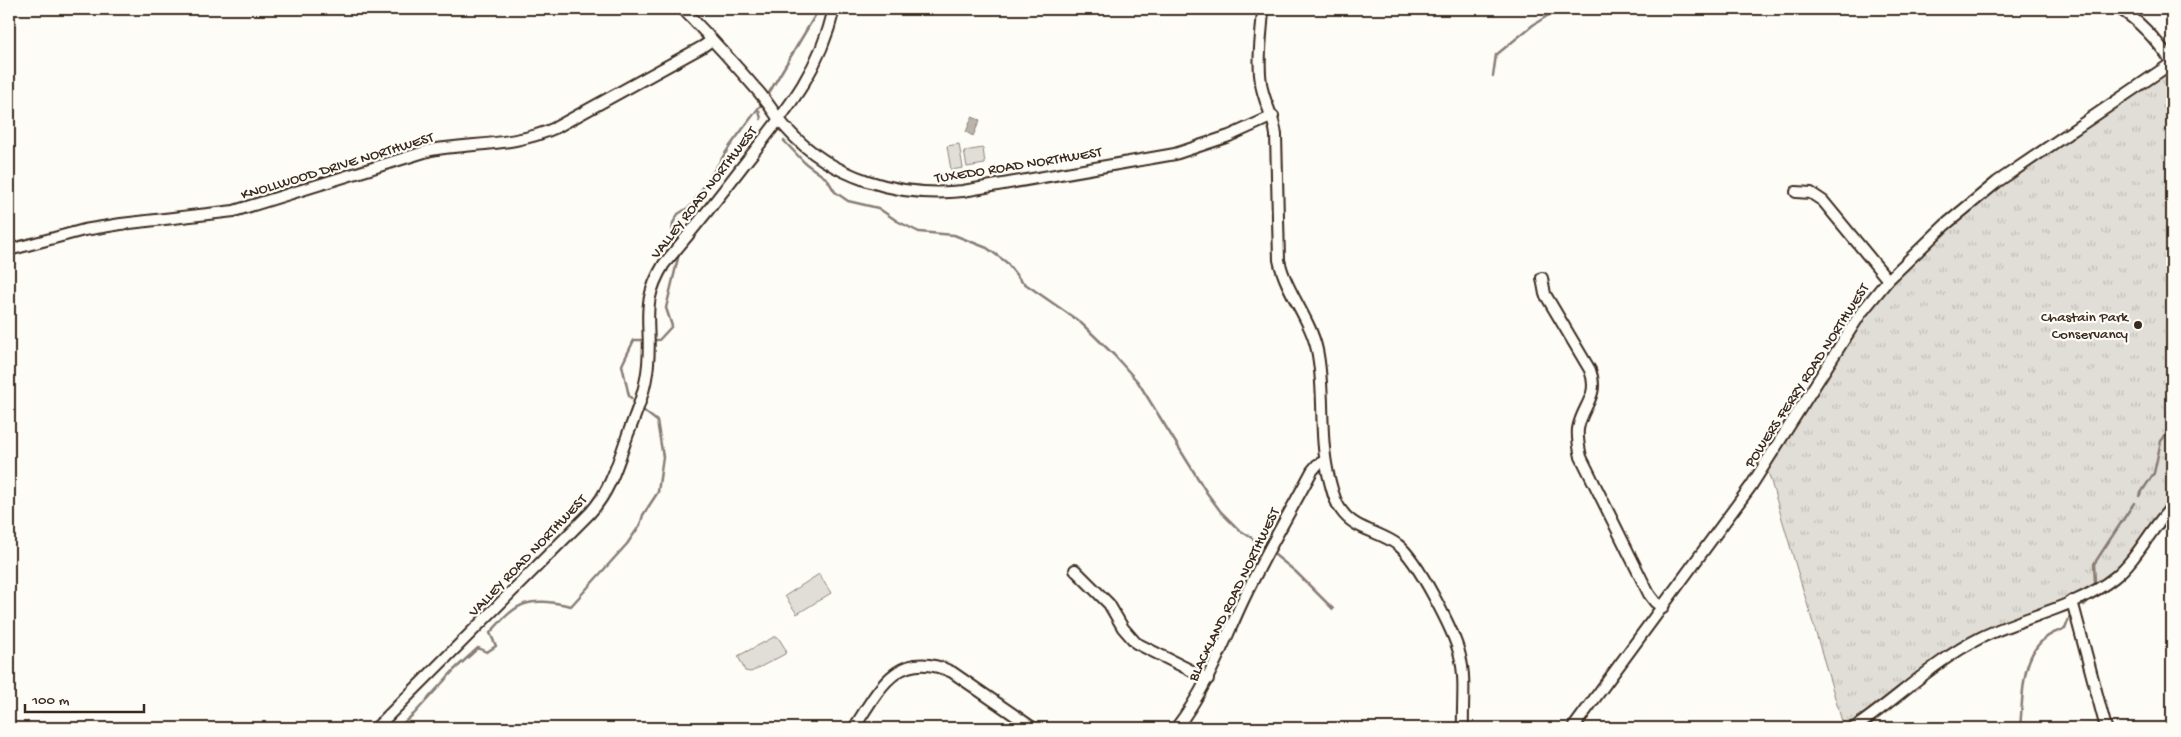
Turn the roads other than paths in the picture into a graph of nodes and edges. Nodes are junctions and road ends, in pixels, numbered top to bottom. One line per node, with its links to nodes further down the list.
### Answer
1 (683, 9): 5 (street, TUXEDO ROAD NORTHWEST)
2 (834, 9): 8 (street, VALLEY ROAD NORTHWEST)
3 (1263, 9): 7 (street)
4 (2120, 9): 6 (street)
5 (712, 40): 8 (street, TUXEDO ROAD NORTHWEST); 10 (street, KNOLLWOOD DRIVE NORTHWEST)
6 (2172, 63): 12 (street, POWERS FERRY ROAD NORTHWEST)
7 (1273, 116): 8 (street, TUXEDO ROAD NORTHWEST); 13 (street)
8 (779, 119): 19 (street, VALLEY ROAD NORTHWEST)
9 (1796, 192): 12 (street)
10 (9, 250)
11 (1542, 278): 17 (street)
12 (1888, 280): 17 (street, POWERS FERRY ROAD NORTHWEST)
13 (1325, 461): 18 (street, BLACKLAND ROAD NORTHWEST); 23 (street)
14 (2172, 507): 16 (street)
15 (1075, 570): 18 (street)
16 (2072, 601): 25 (street); 26 (street)
17 (1663, 608): 24 (street, POWERS FERRY ROAD NORTHWEST)
18 (1208, 679): 22 (street, BLACKLAND ROAD NORTHWEST)
19 (376, 728)
20 (854, 728): 21 (street)
21 (1033, 728)
22 (1176, 728)
23 (1463, 728)
24 (1573, 728)
25 (1854, 728)
26 (2106, 728)

